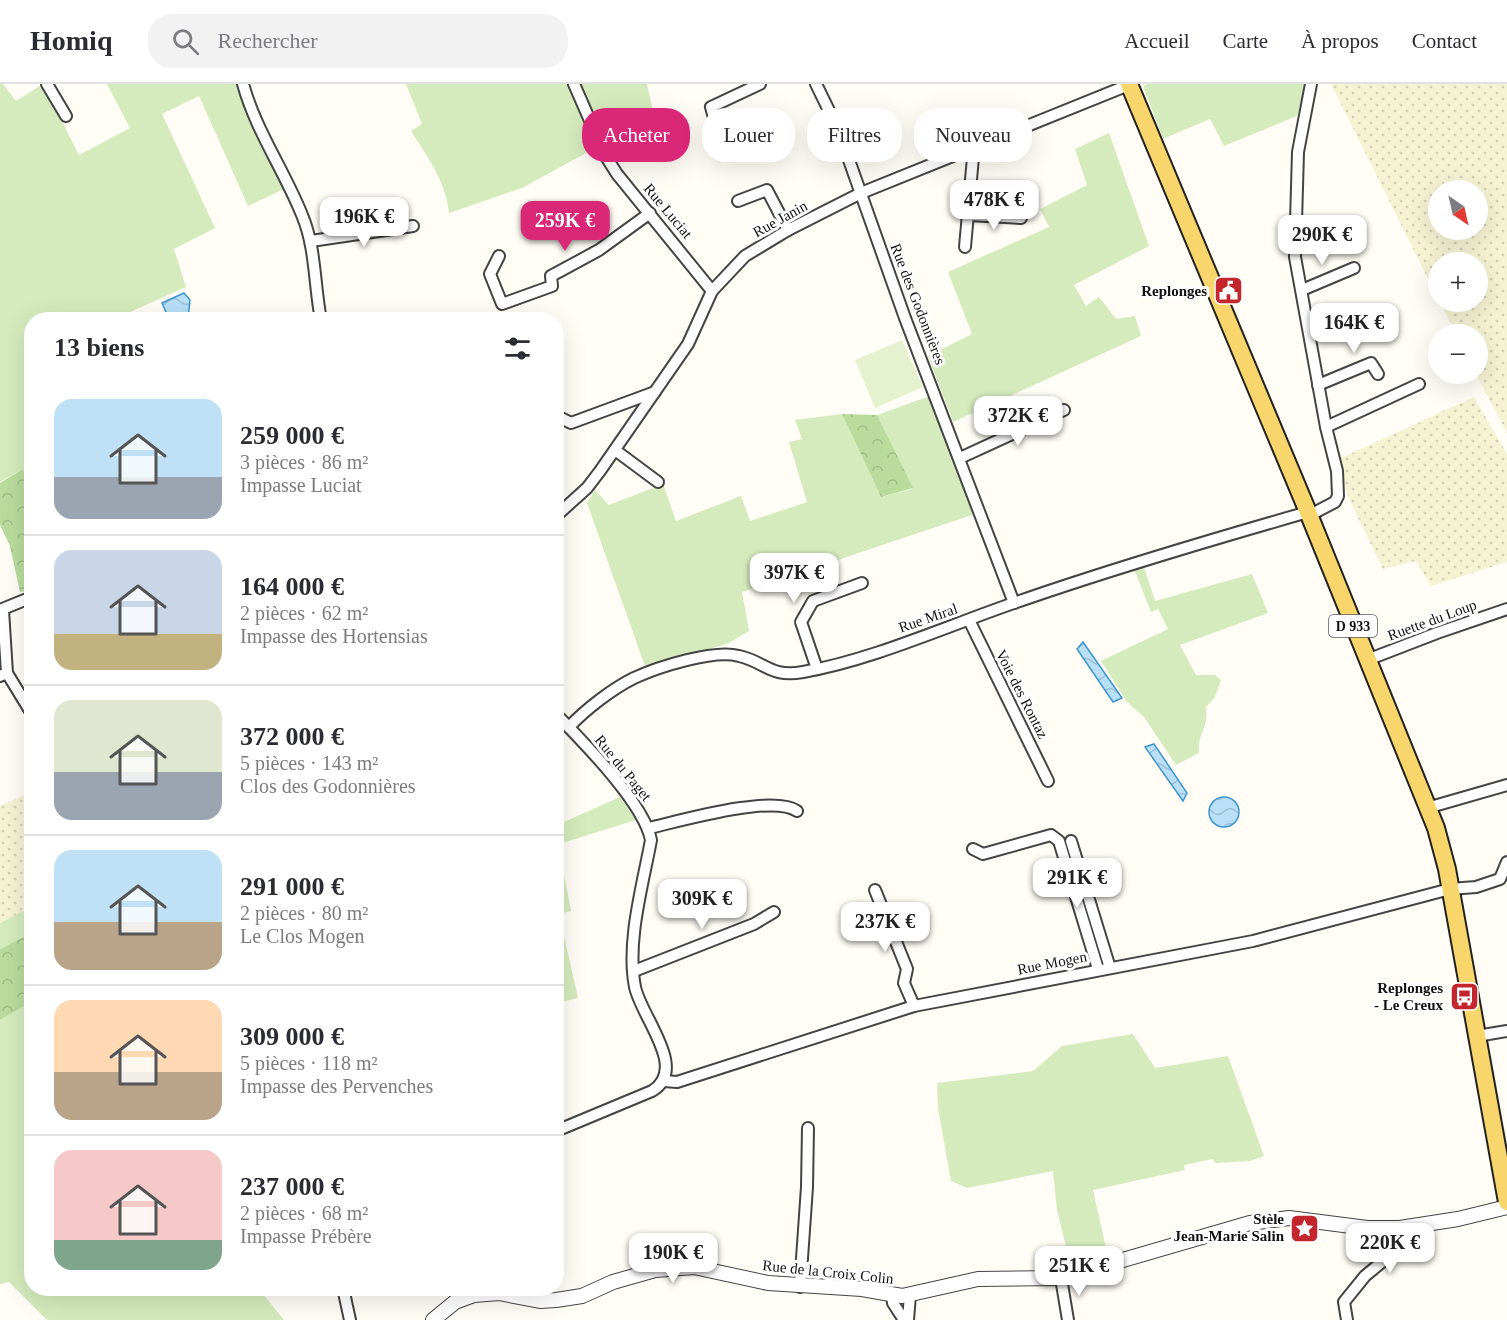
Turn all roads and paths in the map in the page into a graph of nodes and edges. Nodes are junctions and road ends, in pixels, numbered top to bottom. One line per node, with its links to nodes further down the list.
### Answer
1 (47, 84): 9 (street)
2 (243, 84): 20 (street)
3 (574, 84): 15 (street, Rue Luciat)
4 (760, 84): 8 (street)
5 (816, 84): 13 (street, Rue des Godonnières)
6 (1130, 84): 10 (street, Rue Janin); 38 (main road, D 933)
7 (1311, 84): 24 (street)
8 (711, 108)
9 (66, 116)
10 (1032, 123)
11 (936, 162): 13 (street, Rue Janin)
12 (973, 162): 16 (street)
13 (861, 193): 19 (street, Rue Janin); 35 (street, Rue des Godonnières)
14 (738, 201): 19 (street)
15 (650, 213): 22 (street); 25 (street, Rue Luciat)
16 (969, 215): 17 (street); 21 (street)
17 (1021, 218)
18 (413, 226): 20 (street)
19 (788, 230): 25 (street, Rue Janin)
20 (311, 241): 26 (street)
21 (965, 247)
22 (499, 256)
23 (1354, 268): 24 (street)
24 (1302, 290): 29 (street)
25 (712, 291): 30 (street, Rue Janin)
26 (320, 312)
27 (1378, 374): 29 (street)
28 (1419, 384): 33 (street)
29 (1318, 385): 33 (street)
30 (655, 392): 32 (street); 34 (street, Rue Janin)
31 (1064, 410): 35 (street)
32 (564, 420)
33 (1326, 427): 38 (street, Rue Miral)
34 (615, 450): 36 (street); 37 (street, Rue Janin)
35 (960, 459): 41 (street, Rue des Godonnières)
36 (658, 482)
37 (564, 509)
38 (1309, 514): 41 (street, Rue Miral); 45 (main road, D 933)
39 (862, 583): 46 (street)
40 (24, 600): 43 (street)
41 (1014, 603): 44 (street, Rue Miral)
42 (1507, 609): 45 (street, Ruette du Loup)
43 (1, 610): 47 (street)
44 (969, 620): 46 (street, Rue Miral); 51 (street, Voie des Rontaz)
45 (1367, 660): 53 (main road, D 933)
46 (817, 669): 50 (street, Rue Miral)
47 (4, 674): 48 (street)
48 (24, 703)
49 (564, 722): 50 (street, Rue du Paget)
50 (569, 727): 55 (street, Rue du Paget)
51 (1048, 781)
52 (1507, 785): 53 (street)
53 (1427, 808): 59 (main road, D 933)
54 (797, 812): 55 (street)
55 (649, 828): 64 (street)
56 (1071, 841): 62 (street)
57 (973, 849): 63 (street)
58 (1507, 862): 59 (street, Rue Mogen)
59 (1450, 889): 62 (street, Rue Mogen); 67 (main road, D 933)
60 (875, 890): 65 (street)
61 (774, 912): 64 (street)
62 (1110, 968): 63 (street, Rue Mogen)
63 (1098, 969): 65 (street, Rue Mogen)
64 (634, 972): 68 (street)
65 (914, 1006): 68 (street, Rue Mogen)
66 (1507, 1031): 67 (street)
67 (1477, 1036): 71 (main road, D 933)
68 (664, 1081): 69 (street)
69 (564, 1128)
70 (808, 1128): 76 (street)
71 (1503, 1155): 72 (main road, D 933)
72 (1507, 1202)
73 (1507, 1207): 74 (street, Rue de la Croix Colin)
74 (1400, 1228): 75 (street, Rue de la Croix Colin); 86 (street)
75 (1061, 1278): 77 (street, Rue de la Croix Colin); 85 (street)
76 (800, 1287): 80 (street, Rue de la Croix Colin); 81 (street, Rue de la Croix Colin)
77 (910, 1295): 81 (street, Rue de la Croix Colin); 84 (street)
78 (345, 1296): 82 (street)
79 (467, 1296): 83 (street)
80 (520, 1296)
81 (892, 1296): 84 (street)
82 (350, 1320)
83 (433, 1320)
84 (906, 1320)
85 (1068, 1320)
86 (1347, 1320)

